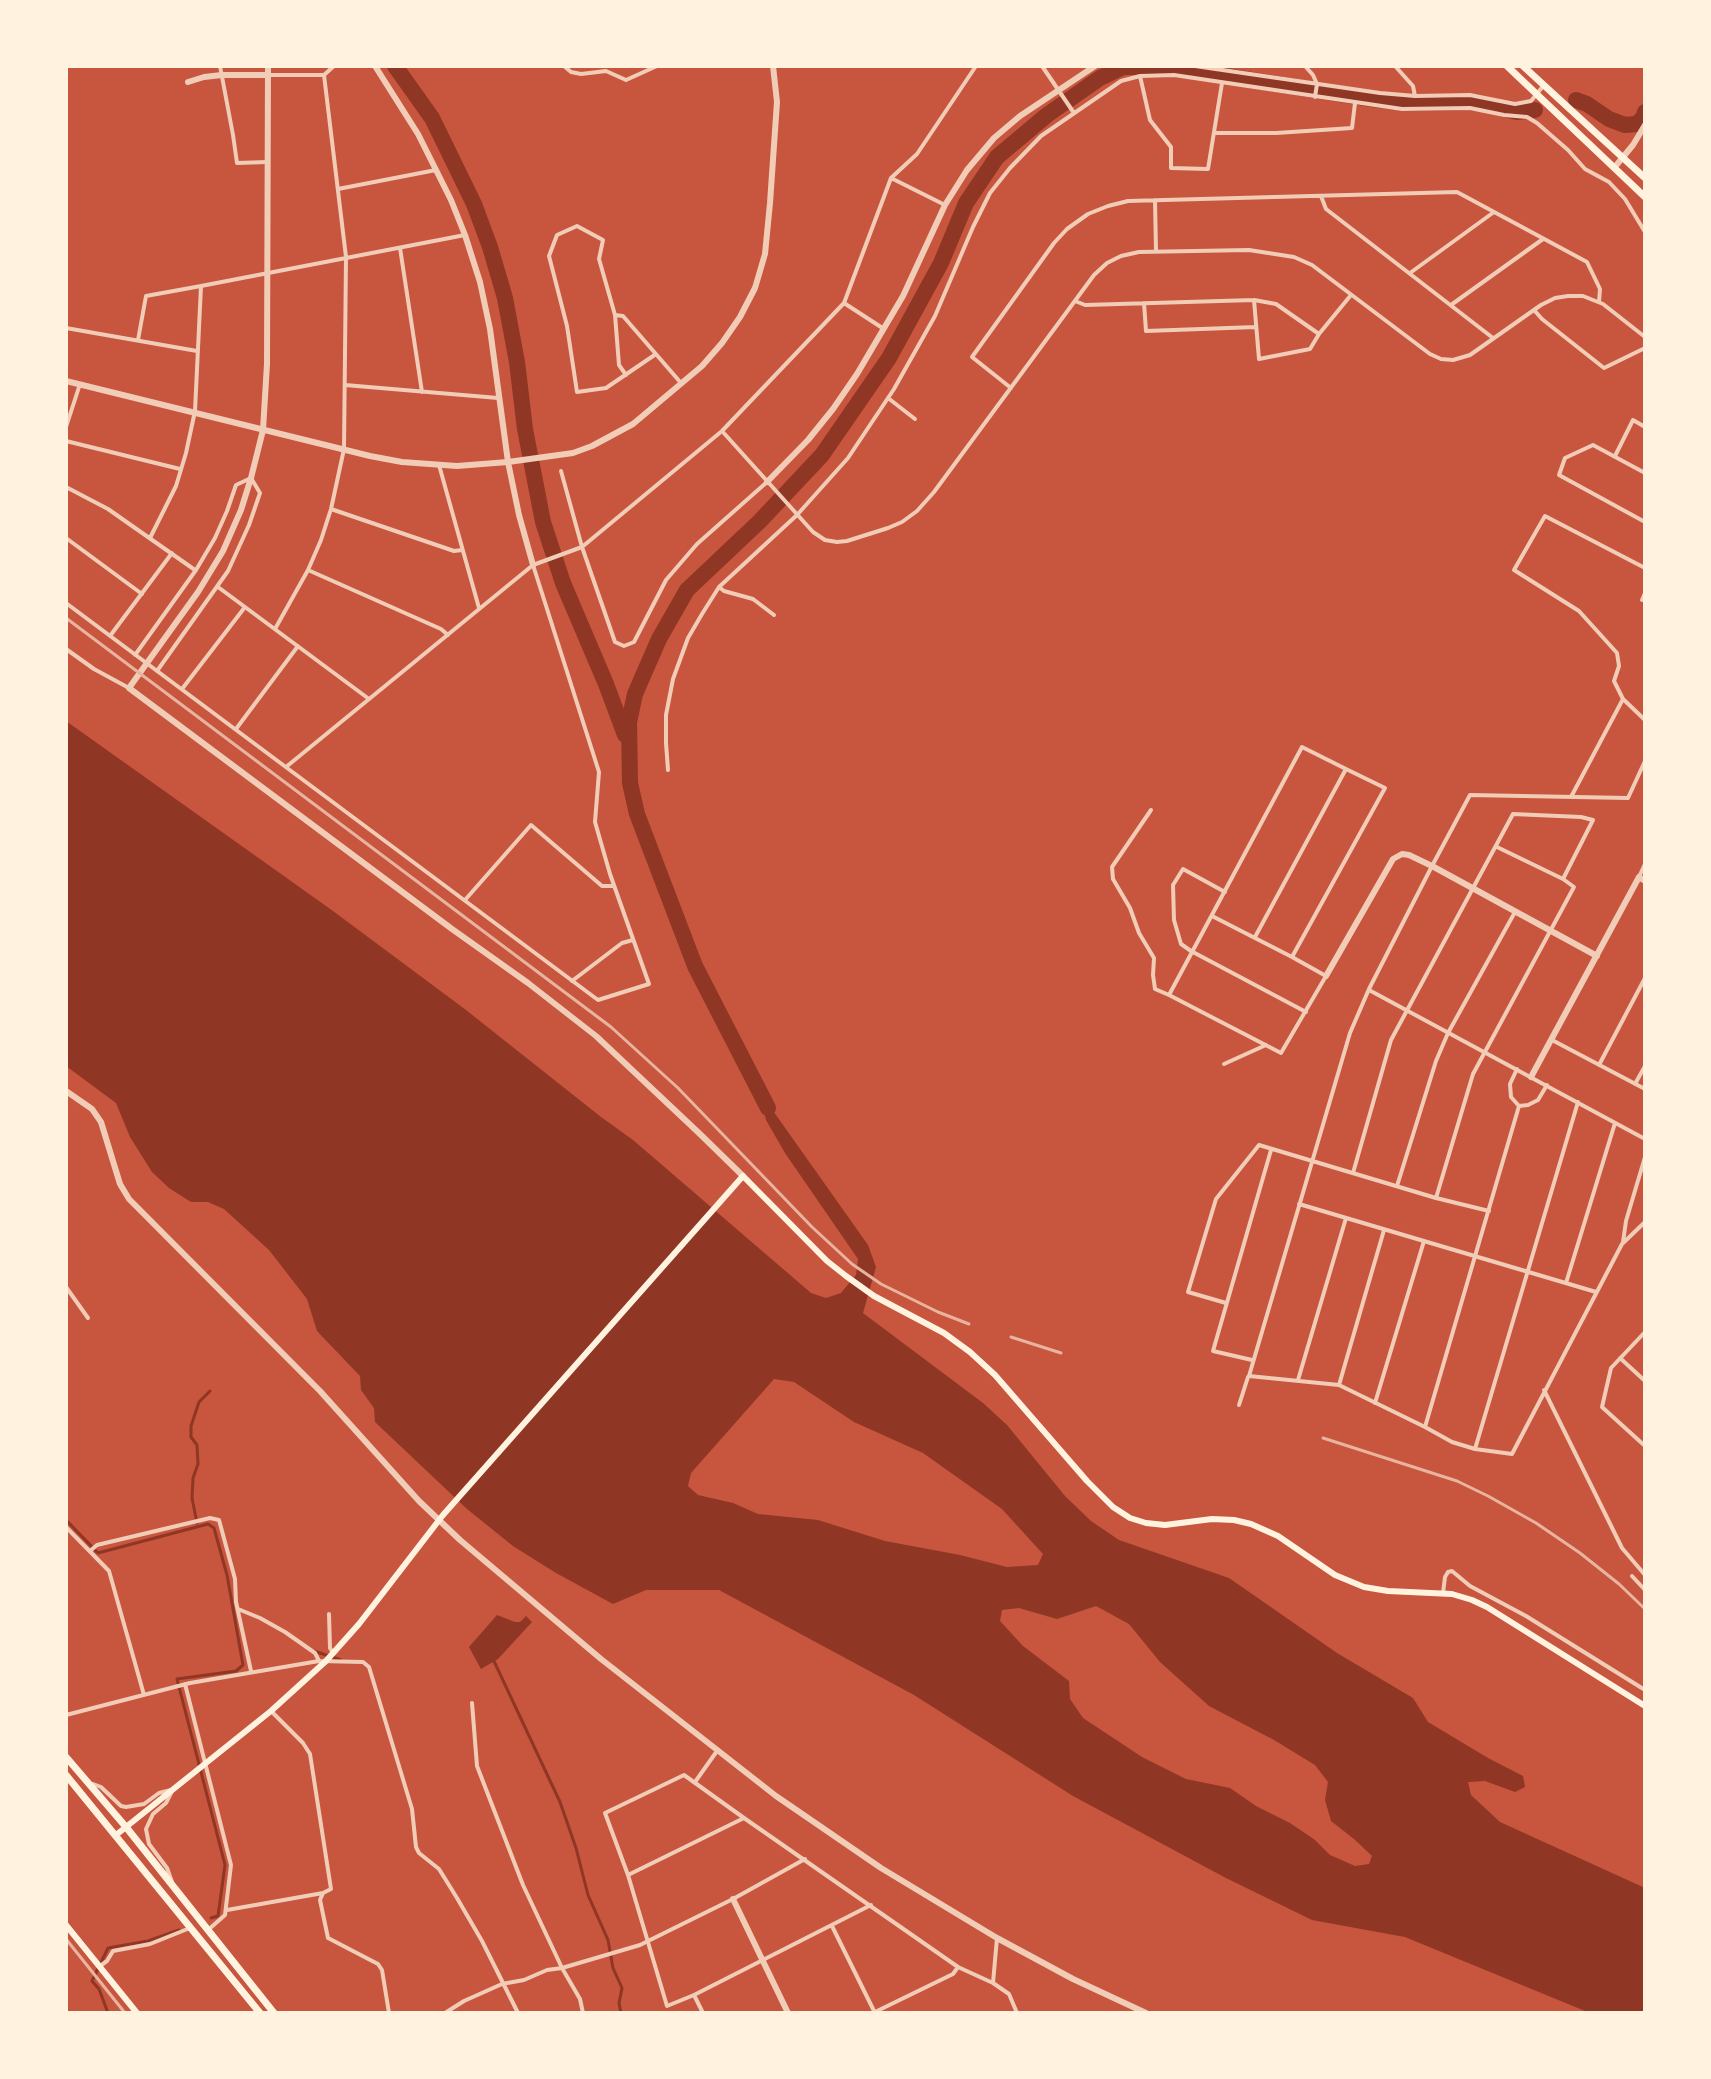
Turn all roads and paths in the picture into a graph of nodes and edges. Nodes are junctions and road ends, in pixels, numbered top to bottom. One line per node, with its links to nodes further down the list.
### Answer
1 (220, 66): 16 (street)
2 (268, 66): 17 (street)
3 (334, 66): 18 (street)
4 (375, 66): 35 (street)
5 (564, 66): 6 (street)
6 (657, 66)
7 (773, 66): 74 (street)
8 (976, 66): 36 (street)
9 (1042, 66): 24 (street)
10 (1095, 66): 24 (street)
11 (1195, 66): 23 (street)
12 (1305, 66): 23 (street)
13 (1395, 66): 27 (street)
14 (1507, 66): 25 (main road)
15 (1523, 66): 22 (main road)
16 (222, 75): 17 (street); 20 (street); 33 (street)
17 (268, 75): 18 (street); 33 (street)
18 (324, 75): 38 (street)
19 (1140, 76): 21 (street); 29 (street); 31 (street)
20 (188, 82)
21 (1222, 83): 26 (street); 31 (street)
22 (1544, 85): 25 (street); 32 (main road)
23 (1316, 86): 26 (street); 27 (street)
24 (1060, 92): 29 (street); 42 (street)
25 (1536, 94): 27 (street); 34 (main road)
26 (1315, 96): 28 (street)
27 (1415, 96)
28 (1355, 103): 31 (street); 44 (street)
29 (1073, 111): 80 (street)
30 (1645, 125): 32 (street)
31 (1214, 133)
32 (1624, 157): 34 (street); 37 (main road)
33 (267, 162): 50 (street)
34 (1614, 168): 40 (main road)
35 (436, 170): 38 (street); 45 (street)
36 (891, 178): 42 (street); 57 (street)
37 (1645, 178)
38 (338, 189): 49 (street)
39 (1321, 196): 41 (street); 43 (street); 51 (street)
40 (1645, 197)
41 (1155, 200): 48 (street); 77 (street)
42 (945, 205): 64 (street)
43 (1494, 212): 46 (street); 51 (street)
44 (1645, 232)
45 (465, 235): 47 (street); 79 (street)
46 (1544, 239): 56 (street); 59 (street)
47 (399, 247): 49 (street); 78 (street)
48 (1156, 251): 53 (street); 55 (street)
49 (346, 257): 50 (street); 76 (street)
50 (267, 272): 52 (street); 85 (street)
51 (1410, 273): 59 (street)
52 (201, 286): 68 (street); 70 (street)
53 (1351, 295): 65 (street); 67 (street)
54 (1254, 300): 58 (street); 62 (street); 65 (street)
55 (1075, 301): 58 (street); 77 (street)
56 (1599, 302): 60 (street); 66 (street)
57 (844, 303): 64 (street); 86 (street)
58 (1144, 303): 62 (street)
59 (1451, 305): 67 (street)
60 (1534, 310): 67 (street); 69 (street)
61 (615, 315): 71 (street); 72 (street); 72 (street)
62 (1256, 327): 65 (street)
63 (66, 328): 68 (street)
64 (884, 329): 96 (street)
65 (1319, 334)
66 (1645, 337)
67 (1494, 338)
68 (138, 340): 70 (street)
69 (1645, 348)
70 (197, 351): 81 (street)
71 (656, 354): 72 (street); 74 (street)
72 (626, 375)
73 (66, 381): 75 (street)
74 (681, 383): 90 (street)
75 (80, 384): 81 (street); 83 (street)
76 (345, 385): 78 (street); 88 (street)
77 (1011, 388): 99 (street)
78 (422, 392): 79 (street)
79 (499, 397): 90 (street)
80 (888, 398): 82 (street); 99 (street)
81 (195, 411): 85 (street); 92 (street)
82 (915, 419)
83 (66, 427)
84 (1645, 427): 89 (street)
85 (263, 430): 88 (street); 95 (street)
86 (722, 431): 96 (street); 103 (street)
87 (66, 441): 92 (street)
88 (344, 449): 91 (street); 98 (street)
89 (1614, 457): 94 (street); 100 (street)
90 (511, 462): 91 (street); 106 (street)
91 (439, 465): 104 (street)
92 (181, 469): 102 (street)
93 (561, 471): 103 (street)
94 (1645, 473)
95 (251, 478): 108 (street); 110 (street); 126 (street)
96 (770, 485): 99 (street); 103 (street)
97 (66, 487): 102 (street)
98 (331, 509): 104 (street); 109 (street)
99 (795, 513): 111 (street)
100 (1645, 522)
101 (66, 538): 113 (street)
102 (150, 538): 105 (street)
103 (582, 547): 106 (street)
104 (463, 549): 117 (street)
105 (172, 553): 108 (street); 113 (street)
106 (536, 564): 117 (street); 143 (street)
107 (1645, 568): 129 (street)
108 (196, 570): 124 (street)
109 (308, 570): 119 (street); 120 (street)
110 (218, 587): 116 (street); 125 (street)
111 (719, 587): 118 (street); 135 (street)
112 (1645, 593): 114 (street)
113 (142, 594): 121 (street)
114 (1642, 600)
115 (66, 603): 121 (street)
116 (245, 607): 119 (street); 127 (street)
117 (479, 608): 120 (street)
118 (774, 615)
119 (275, 629): 122 (street)
120 (448, 635): 128 (street)
121 (110, 636): 124 (street)
122 (298, 646): 128 (street); 131 (street)
123 (66, 649): 126 (street)
124 (135, 655): 125 (street)
125 (157, 671): 127 (street)
126 (129, 688): 183 (street)
127 (182, 689): 131 (street)
128 (369, 699): 133 (street)
129 (1623, 699): 130 (street); 136 (street)
130 (1645, 720)
131 (236, 729): 133 (street)
132 (1645, 761): 136 (street)
133 (286, 767): 146 (street)
134 (1346, 769): 145 (street); 150 (street); 154 (street)
135 (668, 770)
136 (1571, 797): 140 (street)
137 (1151, 810): 159 (street)
138 (1496, 847): 141 (street); 141 (street); 144 (street)
139 (1645, 864): 142 (street)
140 (1432, 866): 144 (street); 155 (street); 158 (street)
141 (1563, 879): 149 (street)
142 (1642, 879): 153 (street)
143 (614, 886): 146 (street); 151 (street)
144 (1473, 889): 147 (street); 160 (street)
145 (1225, 892): 148 (street); 152 (street)
146 (465, 900): 157 (street)
147 (1515, 912): 149 (street); 162 (street)
148 (1212, 916): 150 (street); 152 (street)
149 (1551, 930): 153 (street); 165 (street)
150 (1255, 937): 154 (street)
151 (633, 939): 157 (street); 157 (street)
152 (1191, 951): 159 (street); 161 (street)
153 (1597, 956): 163 (street)
154 (1292, 957): 155 (street)
155 (1326, 976): 161 (street)
156 (1645, 978): 167 (street)
157 (572, 981)
158 (1369, 989): 160 (street); 181 (street)
159 (1169, 995): 164 (street)
160 (1407, 1010): 162 (street); 182 (street)
161 (1306, 1012): 164 (street)
162 (1448, 1033): 165 (street); 184 (street)
163 (1552, 1040): 167 (street); 170 (street)
164 (1266, 1045): 166 (street)
165 (1485, 1052): 169 (street); 185 (street)
166 (1224, 1064)
167 (1599, 1065): 171 (street)
168 (1645, 1066): 171 (street)
169 (1517, 1069): 170 (street); 176 (street)
170 (1531, 1077): 172 (street)
171 (1635, 1084): 173 (street)
172 (1547, 1085): 175 (street); 176 (street)
173 (1645, 1089)
174 (66, 1091): 213 (street)
175 (1578, 1102): 177 (street); 194 (street)
176 (1519, 1106): 187 (street)
177 (1615, 1123): 178 (street); 195 (street)
178 (1645, 1139)
179 (1271, 1149): 181 (street); 198 (street); 198 (street)
180 (1645, 1157): 192 (street)
181 (1311, 1161): 182 (street); 186 (street)
182 (1353, 1173): 184 (street)
183 (743, 1176): 213 (main road); 219 (main road)
184 (1397, 1186): 185 (street)
185 (1436, 1198): 187 (street)
186 (1299, 1204): 188 (street); 202 (street)
187 (1489, 1211): 193 (street)
188 (1346, 1218): 190 (street); 204 (street)
189 (1645, 1222): 192 (street)
190 (1385, 1229): 191 (street); 206 (street)
191 (1424, 1241): 193 (street); 208 (street)
192 (1622, 1244): 197 (street)
193 (1476, 1256): 194 (street); 210 (street)
194 (1528, 1272): 195 (street); 212 (street)
195 (1566, 1283): 197 (street)
196 (66, 1287): 199 (street)
197 (1596, 1292): 207 (street)
198 (1226, 1303): 202 (street)
199 (88, 1318)
200 (1645, 1332): 201 (street)
201 (1620, 1358): 205 (street); 211 (street)
202 (1252, 1360): 203 (street)
203 (1249, 1376): 204 (street); 209 (street)
204 (1298, 1380): 206 (street)
205 (1645, 1381)
206 (1339, 1385): 208 (street)
207 (1544, 1390): 212 (street); 216 (street)
208 (1375, 1403): 210 (street)
209 (1239, 1405)
210 (1425, 1427): 212 (street)
211 (1645, 1446)
212 (1475, 1449)
213 (438, 1520): 222 (main road); 232 (street)
214 (66, 1527): 215 (street)
215 (90, 1551): 220 (street); 227 (street)
216 (1645, 1575)
217 (1632, 1576): 218 (street)
218 (1645, 1590)
219 (1443, 1594): 226 (street); 229 (main road)
220 (238, 1609): 223 (street); 224 (street)
221 (329, 1614): 222 (street)
222 (333, 1653): 223 (main road)
223 (323, 1661): 224 (street); 230 (main road); 260 (street)
224 (251, 1672): 225 (street)
225 (185, 1684): 227 (street); 234 (street)
226 (1645, 1690)
227 (144, 1695): 231 (street)
228 (472, 1703): 258 (street)
229 (1645, 1706)
230 (271, 1711): 234 (main road); 245 (street)
231 (66, 1715)
232 (717, 1751): 237 (street); 253 (street)
233 (66, 1757): 236 (main road)
234 (204, 1764): 238 (main road); 248 (street)
235 (66, 1775): 241 (main road)
236 (87, 1782): 238 (street); 240 (main road)
237 (695, 1783): 239 (street); 243 (street)
238 (173, 1789): 240 (main road); 244 (street)
239 (744, 1818): 242 (street); 243 (street)
240 (126, 1827): 241 (main road); 244 (main road)
241 (116, 1835): 251 (main road)
242 (805, 1859): 246 (street); 247 (street)
243 (628, 1875): 254 (street)
244 (174, 1888): 252 (main road)
245 (323, 1893): 248 (street); 266 (street)
246 (733, 1899): 254 (street); 255 (street)
247 (871, 1905): 250 (street); 257 (street)
248 (226, 1910): 252 (street)
249 (66, 1926): 256 (main road)
250 (832, 1926): 255 (street); 262 (street)
251 (190, 1928): 256 (street); 264 (main road)
252 (208, 1930): 265 (main road)
253 (997, 1938): 259 (street); 273 (street)
254 (649, 1941): 258 (street); 261 (street)
255 (762, 1960): 261 (street); 271 (street)
256 (100, 1966): 263 (main road)
257 (958, 1967): 259 (street); 262 (street)
258 (562, 1968): 260 (street); 269 (street)
259 (993, 1983): 272 (street)
260 (502, 1984): 267 (street); 268 (street)
261 (694, 1995): 270 (street)
262 (875, 2012)
263 (137, 2013)
264 (260, 2013)
265 (274, 2013)
266 (389, 2013)
267 (445, 2013)
268 (518, 2013)
269 (583, 2013)
270 (703, 2013)
271 (788, 2013)
272 (1017, 2013)
273 (1146, 2013)

